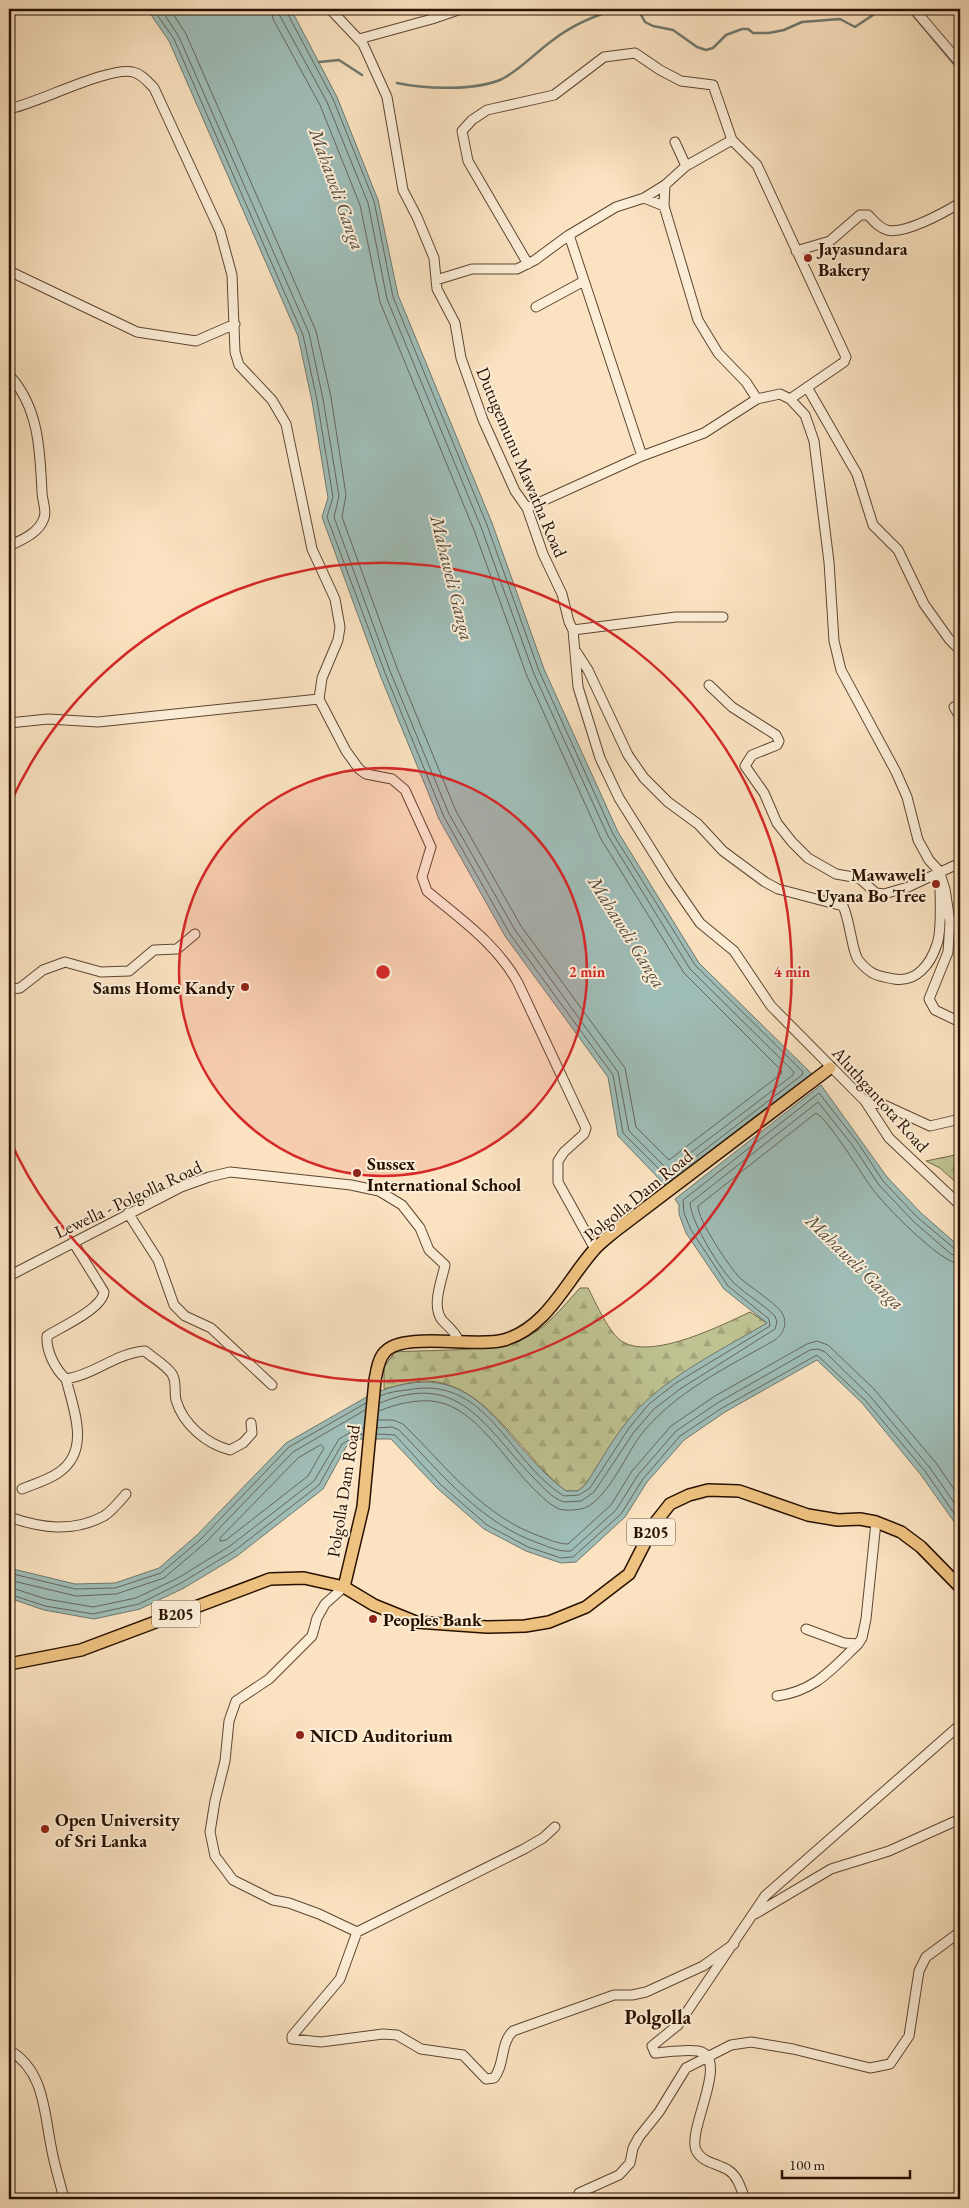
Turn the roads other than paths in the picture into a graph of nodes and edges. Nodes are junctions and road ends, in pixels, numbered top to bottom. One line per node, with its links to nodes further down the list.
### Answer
1 (330, 9): 4 (street, Dutugemunu Mawatha Road)
2 (461, 9): 4 (street)
3 (914, 9): 5 (street)
4 (358, 39): 18 (street, Dutugemunu Mawatha Road)
5 (960, 63)
6 (9, 110): 21 (street)
7 (732, 140): 9 (street); 15 (street); 16 (street)
8 (675, 142): 9 (street)
9 (686, 166): 10 (street)
10 (665, 185): 11 (street); 13 (street)
11 (644, 198): 13 (street); 14 (street)
12 (960, 202): 15 (street)
13 (664, 206): 24 (street)
14 (569, 235): 16 (street); 19 (street)
15 (796, 251): 23 (street)
16 (528, 264): 18 (street)
17 (9, 270): 21 (street)
18 (436, 280): 27 (street, Dutugemunu Mawatha Road)
19 (584, 281): 20 (street); 26 (street)
20 (536, 308)
21 (235, 324): 34 (street)
22 (9, 375): 28 (street)
23 (807, 387): 25 (street); 32 (street)
24 (756, 399): 25 (street); 26 (street)
25 (790, 399): 39 (street)
26 (642, 456): 27 (street)
27 (527, 508): 30 (street, Dutugemunu Mawatha Road)
28 (9, 546)
29 (723, 617): 30 (street)
30 (573, 630): 31 (street, Dutugemunu Mawatha Road)
31 (574, 649): 39 (street); 40 (street, Dutugemunu Mawatha Road)
32 (960, 650)
33 (709, 685): 39 (street)
34 (320, 699): 37 (street); 50 (street)
35 (954, 707): 36 (street)
36 (960, 717)
37 (9, 723)
38 (960, 863): 39 (street)
39 (939, 871): 43 (street)
40 (700, 923): 44 (street, Aluthgantota Road)
41 (195, 934): 42 (street)
42 (9, 986)
43 (960, 1022)
44 (830, 1068): 45 (street, Aluthgantota Road); 50 (main road, Polgolla Dam Road)
45 (865, 1102): 46 (street); 47 (street, Aluthgantota Road)
46 (960, 1119)
47 (960, 1205)
48 (128, 1213): 49 (street, Lewella - Polgolla Road); 52 (street, Lewella - Polgolla Road); 54 (street)
49 (73, 1242): 51 (street, Lewella - Polgolla Road); 53 (street)
50 (595, 1249): 52 (main road, Polgolla Dam Road)
51 (9, 1276)
52 (459, 1341): 60 (main road, Polgolla Dam Road)
53 (66, 1380): 55 (street); 56 (street)
54 (272, 1385)
55 (251, 1423)
56 (22, 1489)
57 (126, 1494): 58 (street)
58 (9, 1517)
59 (876, 1522): 60 (main road, B205); 61 (main road, B205); 63 (street)
60 (344, 1587): 64 (main road, B205); 70 (street)
61 (960, 1587)
62 (806, 1629): 63 (street)
63 (858, 1644): 65 (street)
64 (9, 1664)
65 (777, 1696)
66 (960, 1725): 69 (street)
67 (960, 1820): 69 (street)
68 (555, 1828): 70 (street)
69 (751, 1916): 72 (street)
70 (357, 1932): 72 (street)
71 (960, 1932): 74 (street)
72 (734, 1944): 74 (street)
73 (9, 2050): 76 (street)
74 (707, 2057): 75 (street); 77 (street)
75 (579, 2193)
76 (64, 2199)
77 (744, 2199)

